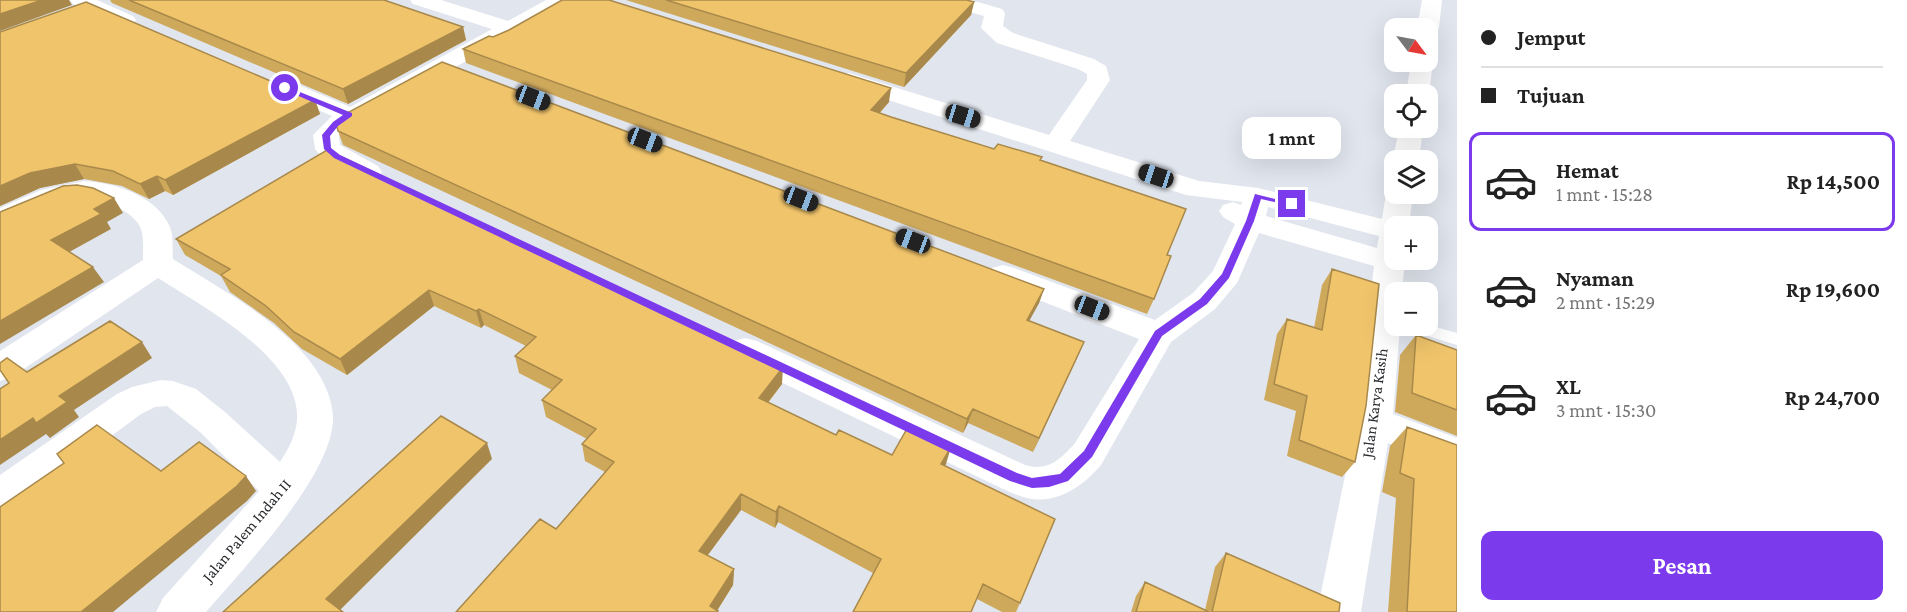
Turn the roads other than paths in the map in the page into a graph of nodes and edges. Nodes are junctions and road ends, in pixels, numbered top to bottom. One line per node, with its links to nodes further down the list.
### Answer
1 (420, 0): 8 (street)
2 (460, 0): 8 (street)
3 (561, 0): 8 (street)
4 (948, 0): 15 (street)
5 (1432, 0): 7 (street)
6 (80, 4): 9 (street)
7 (1429, 18)
8 (517, 24): 10 (street)
9 (147, 29)
10 (444, 64): 13 (street); 14 (street)
11 (826, 72): 15 (street)
12 (253, 75): 14 (street)
13 (477, 77)
14 (349, 115): 16 (street)
15 (1054, 144): 17 (street)
16 (391, 182)
17 (1254, 209): 19 (street); 23 (street)
18 (0, 220): 20 (street)
19 (1384, 244)
20 (158, 264): 27 (street); 30 (street, Jalan Palem Indah II)
21 (980, 266): 23 (street)
22 (1438, 333): 25 (lane)
23 (1159, 334): 26 (street)
24 (1394, 336): 28 (street, Jalan Karya Kasih)
25 (1457, 339)
26 (724, 340)
27 (0, 368)
28 (1374, 422): 29 (street); 33 (street, Jalan Karya Kasih)
29 (1457, 454)
30 (284, 490): 31 (street); 32 (street, Jalan Palem Indah II)
31 (0, 496)
32 (178, 612)
33 (1339, 612)

